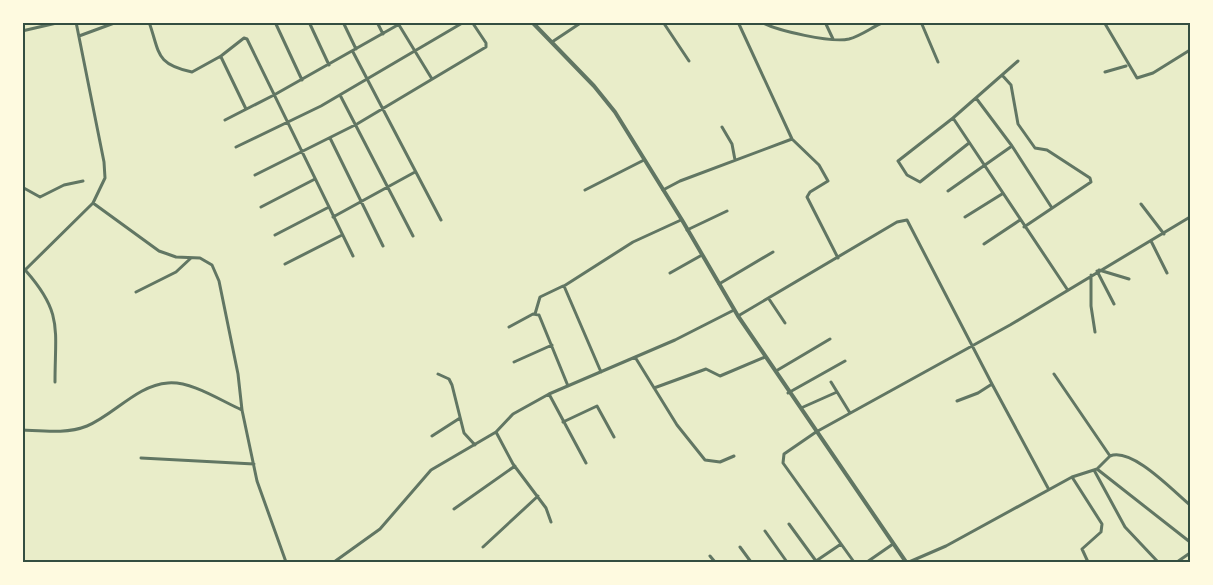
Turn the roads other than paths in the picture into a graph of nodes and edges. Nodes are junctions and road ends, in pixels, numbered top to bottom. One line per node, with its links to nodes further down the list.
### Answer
1 (61, 22): 21 (street)
2 (76, 22): 23 (street)
3 (117, 22): 23 (street)
4 (149, 22): 29 (street)
5 (275, 22): 39 (street)
6 (309, 22): 33 (street)
7 (343, 22): 26 (street)
8 (377, 22): 22 (street)
9 (464, 22): 28 (street)
10 (472, 22): 38 (street)
11 (532, 22): 25 (street)
12 (582, 22): 25 (street)
13 (663, 22): 30 (street)
14 (738, 22): 51 (street)
15 (761, 22): 24 (street)
16 (825, 22): 24 (street)
17 (884, 22): 24 (street)
18 (921, 22): 32 (street)
19 (1104, 22): 34 (street)
20 (401, 24): 22 (street); 28 (street)
21 (22, 31)
22 (383, 34): 26 (street)
23 (79, 36): 70 (street)
24 (832, 39)
25 (551, 43): 57 (street)
26 (355, 50): 33 (street); 37 (street)
27 (1191, 50): 34 (street)
28 (415, 52): 37 (street); 38 (street)
29 (221, 56): 40 (street); 43 (street)
30 (688, 61)
31 (1018, 61): 36 (street)
32 (938, 62)
33 (328, 65): 39 (street)
34 (1127, 65): 35 (street)
35 (1105, 72)
36 (1002, 75): 42 (street); 74 (street)
37 (368, 79): 41 (street); 44 (street)
38 (432, 79): 44 (street)
39 (302, 80): 40 (street)
40 (274, 95): 43 (street); 47 (street)
41 (340, 95): 47 (street); 48 (street)
42 (976, 98): 45 (street); 53 (street)
43 (246, 109): 46 (street)
44 (384, 109): 48 (street); 59 (street)
45 (953, 118): 52 (street); 52 (street)
46 (225, 120)
47 (288, 122): 54 (street); 55 (street)
48 (357, 124): 50 (street); 64 (street)
49 (722, 127): 56 (street)
50 (330, 138): 55 (street); 69 (street)
51 (792, 139): 56 (street); 95 (street)
52 (969, 143): 58 (street)
53 (1012, 146): 58 (street); 74 (street)
54 (236, 147)
55 (302, 150): 60 (street); 61 (street)
56 (735, 159): 66 (street)
57 (644, 160): 65 (street); 66 (street)
58 (984, 166): 67 (street); 68 (street)
59 (415, 172): 64 (street); 79 (street)
60 (255, 175)
61 (315, 179): 72 (street); 73 (street)
62 (83, 181): 63 (street)
63 (22, 188)
64 (390, 188): 69 (street); 87 (street)
65 (585, 190)
66 (663, 190): 80 (street)
67 (948, 191)
68 (1002, 194): 77 (street); 81 (street)
69 (362, 202): 76 (street); 90 (street)
70 (93, 203): 94 (street); 98 (street)
71 (1141, 204): 84 (street)
72 (261, 207)
73 (329, 207): 76 (street); 85 (street)
74 (1052, 208): 82 (street)
75 (727, 212): 83 (street)
76 (333, 216): 86 (street)
77 (965, 217)
78 (1191, 217): 84 (street)
79 (441, 220)
80 (682, 220): 83 (street); 104 (street)
81 (1020, 220): 82 (street); 89 (street)
82 (1024, 227): 105 (street)
83 (687, 230): 92 (street)
84 (1164, 234): 88 (street)
85 (274, 235)
86 (342, 235): 93 (street); 96 (street)
87 (413, 236)
88 (1151, 242): 97 (street); 100 (street)
89 (984, 244)
90 (383, 246)
91 (773, 252): 103 (street)
92 (702, 255): 99 (street); 103 (street)
93 (353, 256)
94 (191, 258): 106 (street); 136 (street)
95 (838, 258): 107 (street); 117 (street)
96 (285, 264)
97 (1098, 270): 101 (street); 102 (street); 108 (street)
98 (24, 272): 126 (street)
99 (670, 273)
100 (1167, 273)
101 (1091, 275): 105 (street); 114 (street)
102 (1129, 279)
103 (719, 284): 109 (street)
104 (564, 286): 110 (street); 122 (street)
105 (1067, 289): 117 (street)
106 (136, 292)
107 (769, 299): 111 (street); 112 (street)
108 (1114, 304)
109 (734, 310): 111 (street); 118 (street)
110 (535, 314): 113 (street); 116 (street)
111 (738, 316): 119 (street)
112 (785, 323)
113 (509, 327)
114 (1095, 332)
115 (830, 339): 123 (street)
116 (552, 345): 121 (street); 129 (street)
117 (971, 345): 128 (street); 137 (street)
118 (634, 357): 122 (street); 130 (street)
119 (765, 357): 123 (street); 130 (street)
120 (844, 361): 132 (street)
121 (514, 362)
122 (601, 372): 129 (street)
123 (774, 372): 132 (street)
124 (438, 374): 138 (street)
125 (1054, 374): 147 (street)
126 (56, 382)
127 (831, 382): 131 (street)
128 (992, 384): 134 (street); 154 (street)
129 (568, 386): 133 (street)
130 (654, 388): 146 (street)
131 (837, 392): 135 (street); 137 (street)
132 (788, 393): 135 (street)
133 (549, 394): 139 (street); 141 (street)
134 (957, 401)
135 (799, 409): 142 (street)
136 (242, 410): 140 (street); 150 (street)
137 (850, 413): 142 (street)
138 (460, 417): 143 (street); 145 (street)
139 (562, 422): 144 (street); 149 (street)
140 (22, 430)
141 (496, 432): 145 (street); 151 (street)
142 (816, 432): 162 (street); 163 (street)
143 (432, 436)
144 (614, 437)
145 (475, 445): 169 (street)
146 (734, 456)
147 (1110, 456): 152 (street); 156 (street)
148 (141, 458): 150 (street)
149 (586, 463)
150 (254, 464): 168 (street)
151 (515, 466): 155 (street); 157 (street)
152 (1096, 470): 153 (street); 161 (street); 178 (street)
153 (1072, 477): 154 (street); 177 (street)
154 (1048, 489): 176 (street)
155 (538, 496): 158 (street); 164 (street)
156 (1191, 505)
157 (454, 509)
158 (551, 522)
159 (789, 524): 173 (street)
160 (765, 531): 172 (street)
161 (1191, 542)
162 (841, 544): 173 (street); 174 (street)
163 (893, 544): 175 (street); 176 (street)
164 (483, 547)
165 (740, 547): 171 (street)
166 (1191, 553): 179 (street)
167 (710, 556): 170 (street)
168 (286, 562)
169 (334, 562)
170 (715, 562)
171 (751, 562)
172 (787, 562)
173 (815, 562)
174 (854, 562)
175 (867, 562)
176 (908, 562)
177 (1088, 562)
178 (1158, 562)
179 (1177, 562)

